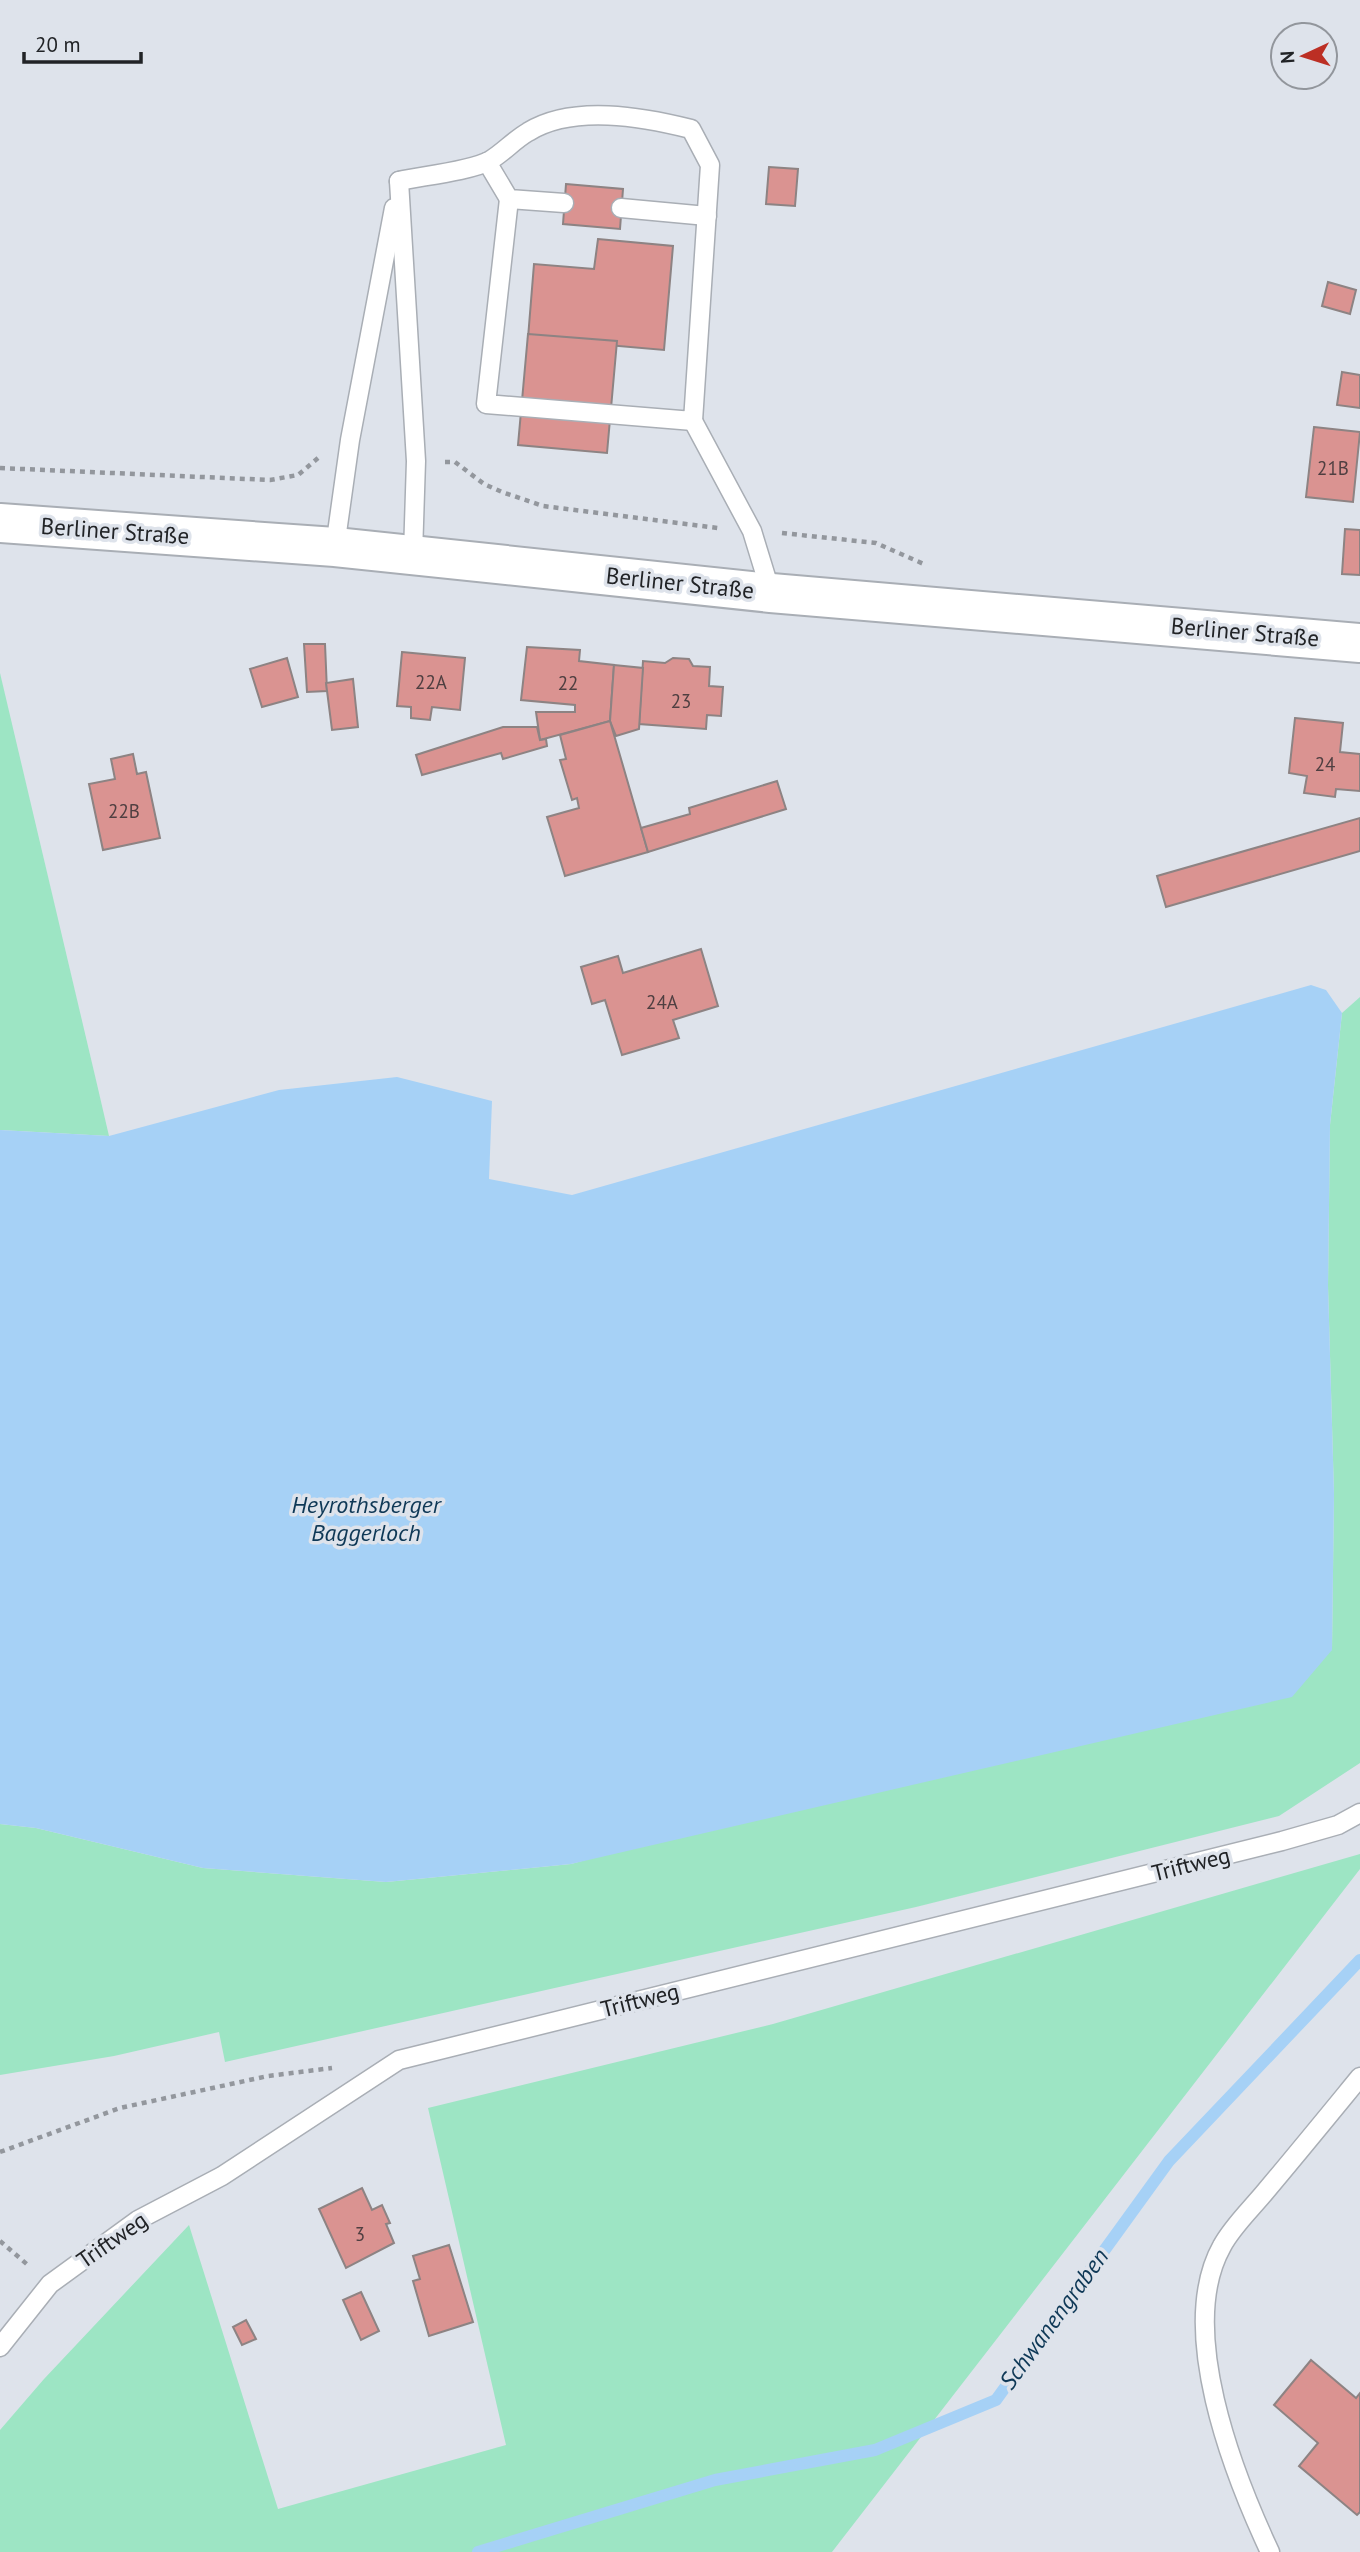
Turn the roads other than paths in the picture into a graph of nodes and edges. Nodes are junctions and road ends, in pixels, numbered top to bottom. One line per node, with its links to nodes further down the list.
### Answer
1 (488, 162): 2 (lane); 3 (lane); 6 (lane)
2 (399, 181): 9 (lane); 10 (lane)
3 (509, 199): 4 (lane); 7 (lane)
4 (564, 203)
5 (621, 208): 6 (lane)
6 (706, 216): 7 (lane)
7 (693, 421): 11 (lane)
8 (0, 523): 9 (main road, Berliner Straße)
9 (335, 547): 10 (main road, Berliner Straße)
10 (413, 554): 11 (main road, Berliner Straße)
11 (771, 593): 12 (main road, Berliner Straße)
12 (1360, 642)
13 (1360, 1813): 15 (lane, Triftweg)
14 (1360, 2077): 16 (lane)
15 (0, 2347)
16 (1270, 2552)

